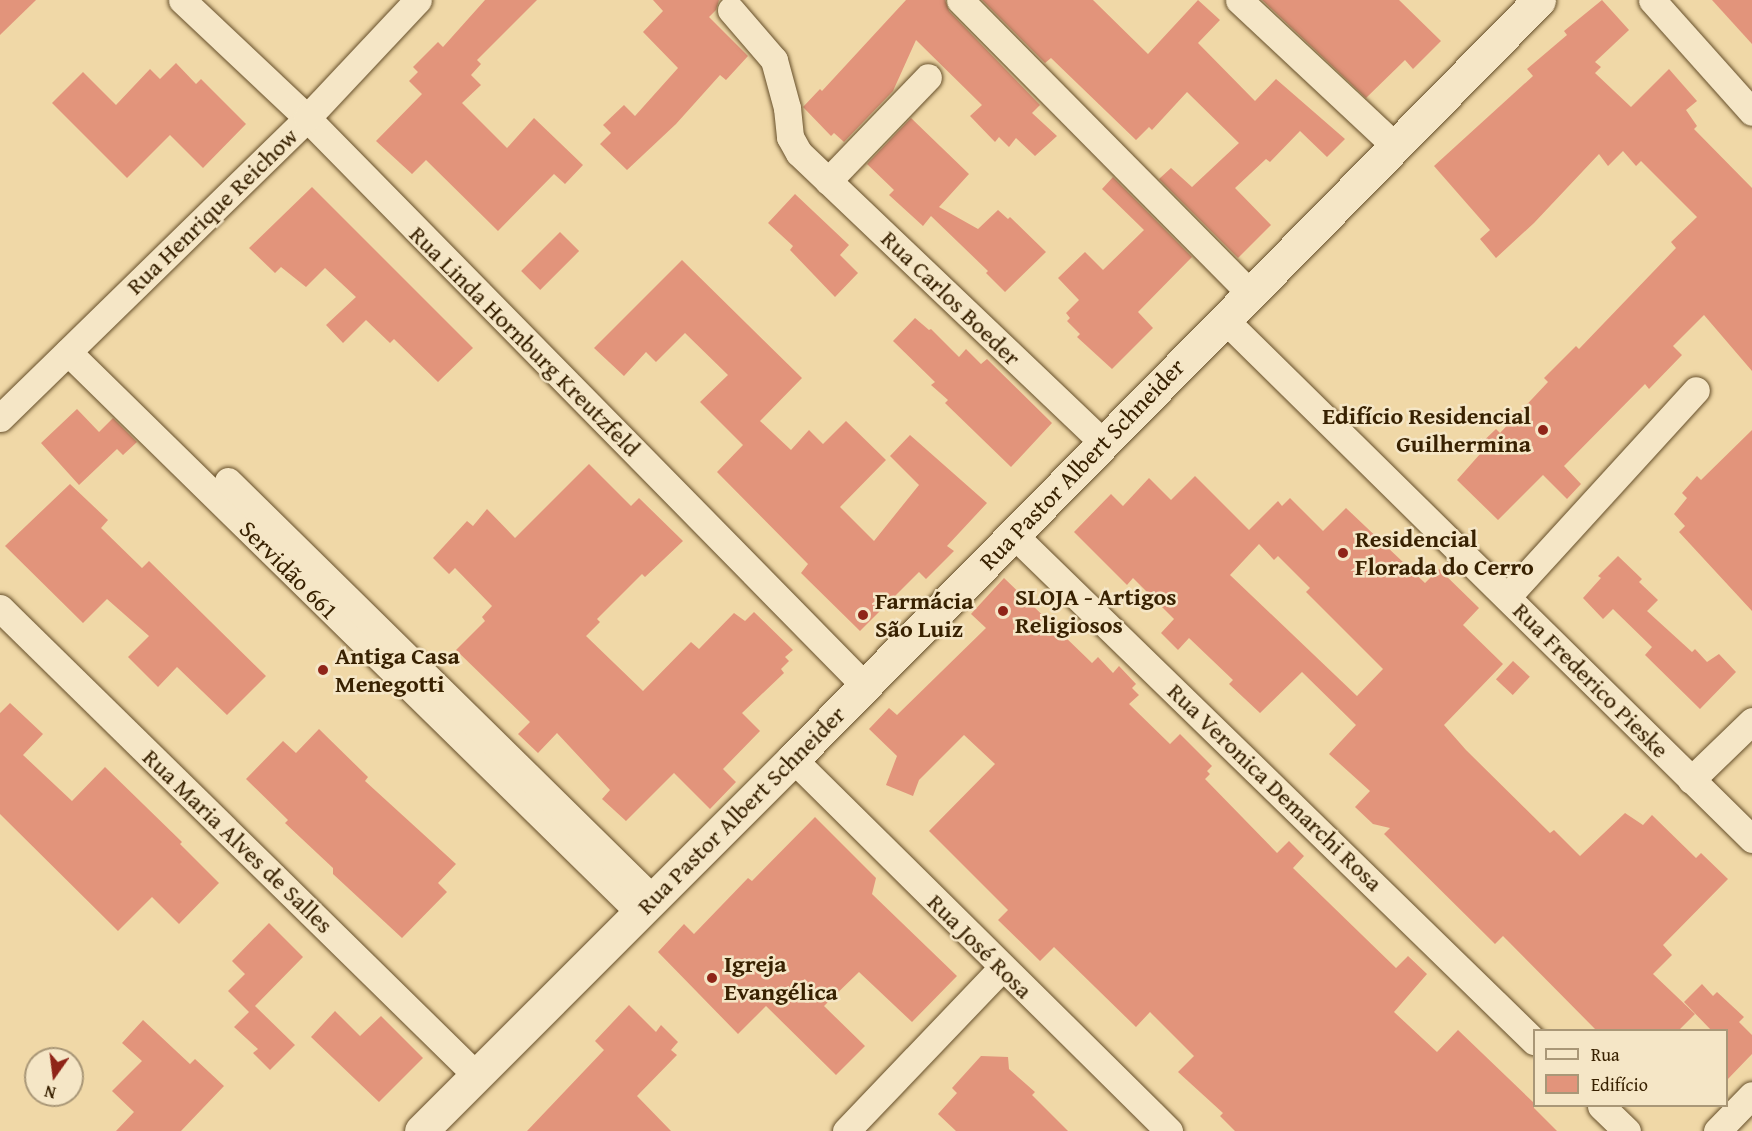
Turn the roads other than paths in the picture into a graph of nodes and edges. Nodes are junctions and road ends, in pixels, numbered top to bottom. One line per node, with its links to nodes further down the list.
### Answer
1 (182, 0): 10 (street, Rua Linda Hornburg Kreutzfeld)
2 (418, 0): 10 (street, Rua Henrique Reichow)
3 (960, 0): 13 (street)
4 (1239, 0): 11 (street)
5 (1539, 0): 11 (main road, Rua Pastor Albert Schneider)
6 (1652, 0): 9 (street)
7 (731, 10): 12 (street, Rua Carlos Boeder)
8 (928, 77): 12 (street)
9 (1752, 112)
10 (306, 118): 15 (street, Rua Henrique Reichow); 23 (street, Rua Linda Hornburg Kreutzfeld)
11 (1395, 146): 13 (main road, Rua Pastor Albert Schneider)
12 (828, 181): 18 (street, Rua Carlos Boeder)
13 (1250, 293): 14 (main road, Rua Pastor Albert Schneider)
14 (1224, 319): 18 (main road, Rua Pastor Albert Schneider); 21 (street, Rua Frederico Pieske)
15 (68, 352): 17 (street, Rua Henrique Reichow); 28 (street, Servidão 661)
16 (1696, 390): 21 (street)
17 (0, 418)
18 (1103, 442): 20 (main road, Rua Pastor Albert Schneider)
19 (228, 481): 28 (street)
20 (1014, 535): 23 (main road, Rua Pastor Albert Schneider); 30 (street, Rua Veronica Demarchi Rosa)
21 (1507, 597): 26 (street, Rua Frederico Pieske)
22 (0, 608): 31 (street, Rua Maria Alves de Salles)
23 (864, 685): 25 (main road, Rua Pastor Albert Schneider)
24 (1752, 721): 26 (street)
25 (793, 759): 28 (main road, Rua Pastor Albert Schneider); 29 (street, Rua José Rosa)
26 (1691, 780): 27 (street, Rua Frederico Pieske)
27 (1752, 839)
28 (647, 906): 31 (main road, Rua Pastor Albert Schneider)
29 (1002, 968): 35 (street); 36 (street, Rua José Rosa)
30 (1533, 1040)
31 (476, 1075): 34 (main road, Rua Pastor Albert Schneider)
32 (1752, 1095): 38 (street)
33 (1602, 1107): 37 (street)
34 (421, 1131)
35 (846, 1131)
36 (1169, 1131)
37 (1627, 1131)
38 (1718, 1131)

